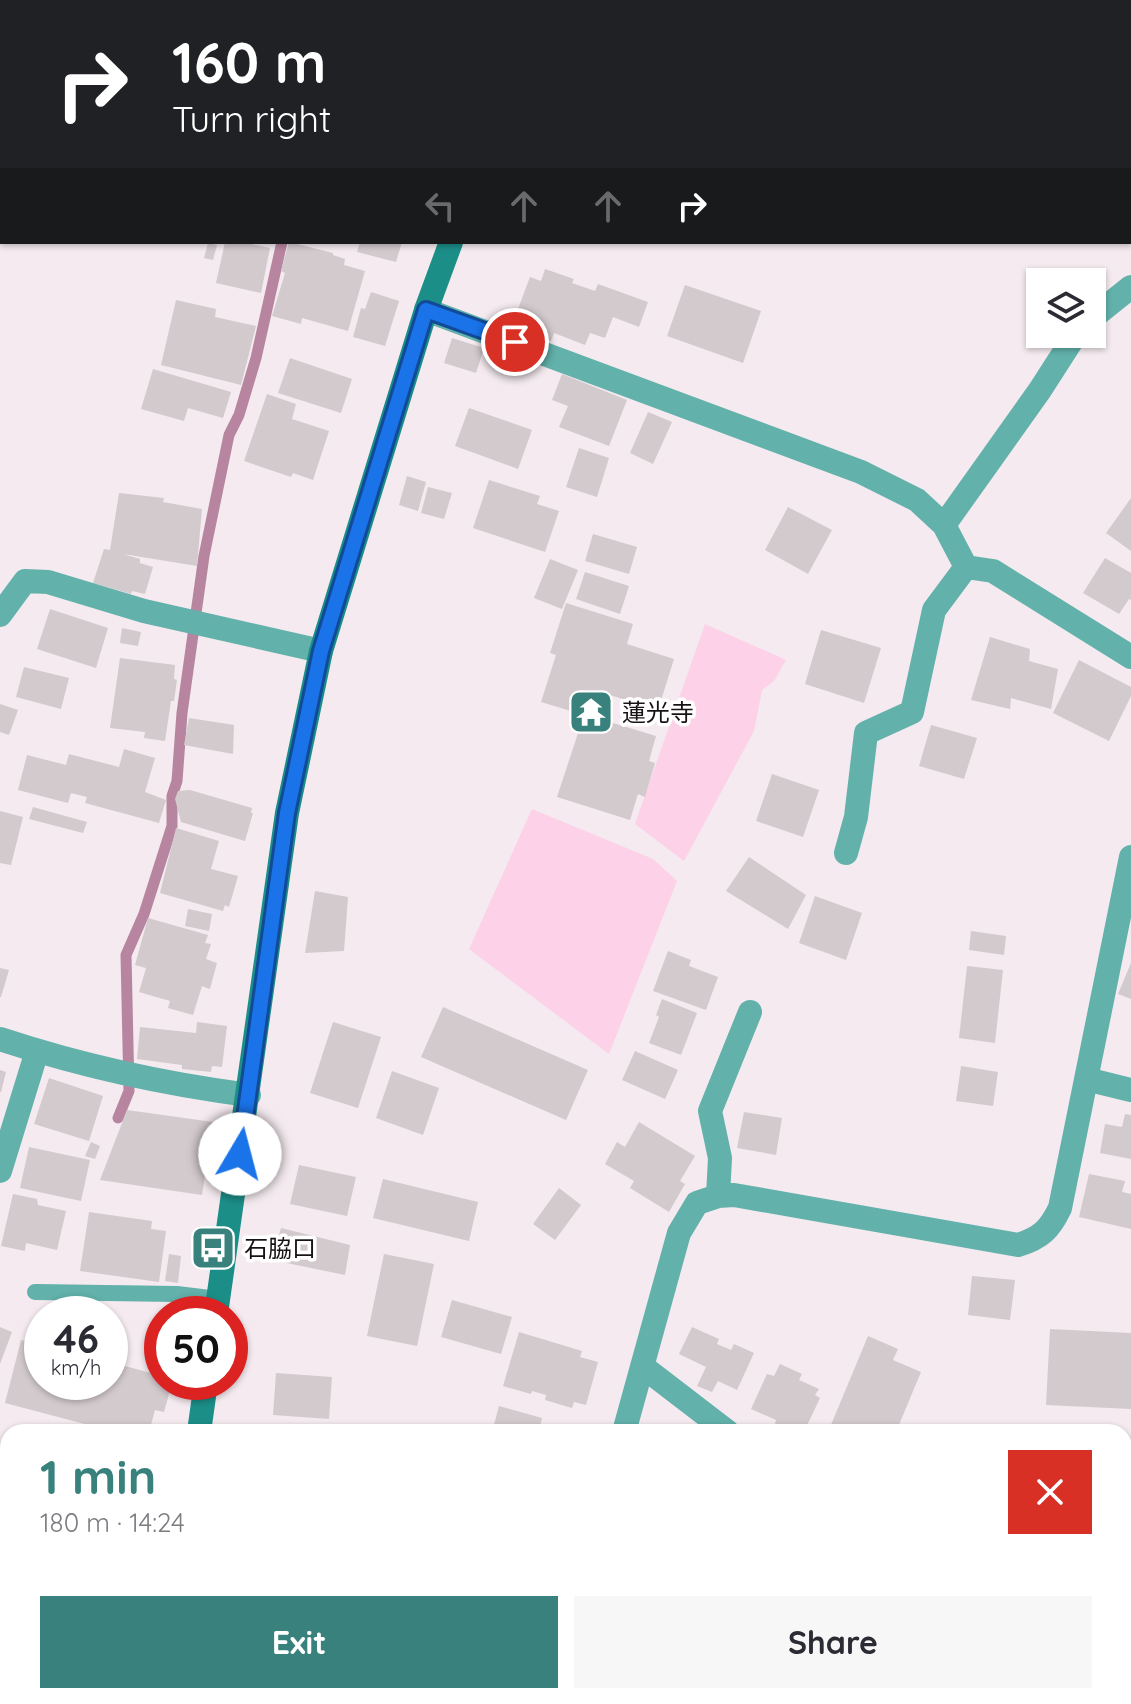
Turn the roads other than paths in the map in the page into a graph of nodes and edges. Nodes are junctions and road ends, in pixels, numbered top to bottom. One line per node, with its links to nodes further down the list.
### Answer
1 (450, 244): 4 (main road)
2 (1131, 287): 3 (street)
3 (1106, 307)
4 (426, 310): 6 (street); 9 (main road)
5 (1067, 348): 6 (street)
6 (944, 525): 7 (street)
7 (966, 567): 10 (street); 11 (street)
8 (0, 615): 9 (street)
9 (321, 651): 19 (main road)
10 (1131, 657)
11 (846, 853)
12 (1131, 857): 13 (street)
13 (1126, 913): 17 (street)
14 (750, 1012): 21 (street)
15 (0, 1039): 16 (street)
16 (37, 1051): 19 (street); 20 (street)
17 (1086, 1079): 18 (street); 21 (street)
18 (1131, 1090)
19 (249, 1095): 24 (main road)
20 (0, 1171)
21 (718, 1196): 25 (street)
22 (35, 1292): 23 (lane)
23 (184, 1296)
24 (219, 1296)
25 (642, 1366): 28 (street); 29 (street)
26 (203, 1400): 27 (main road)
27 (200, 1424)
28 (626, 1424)
29 (718, 1424)

